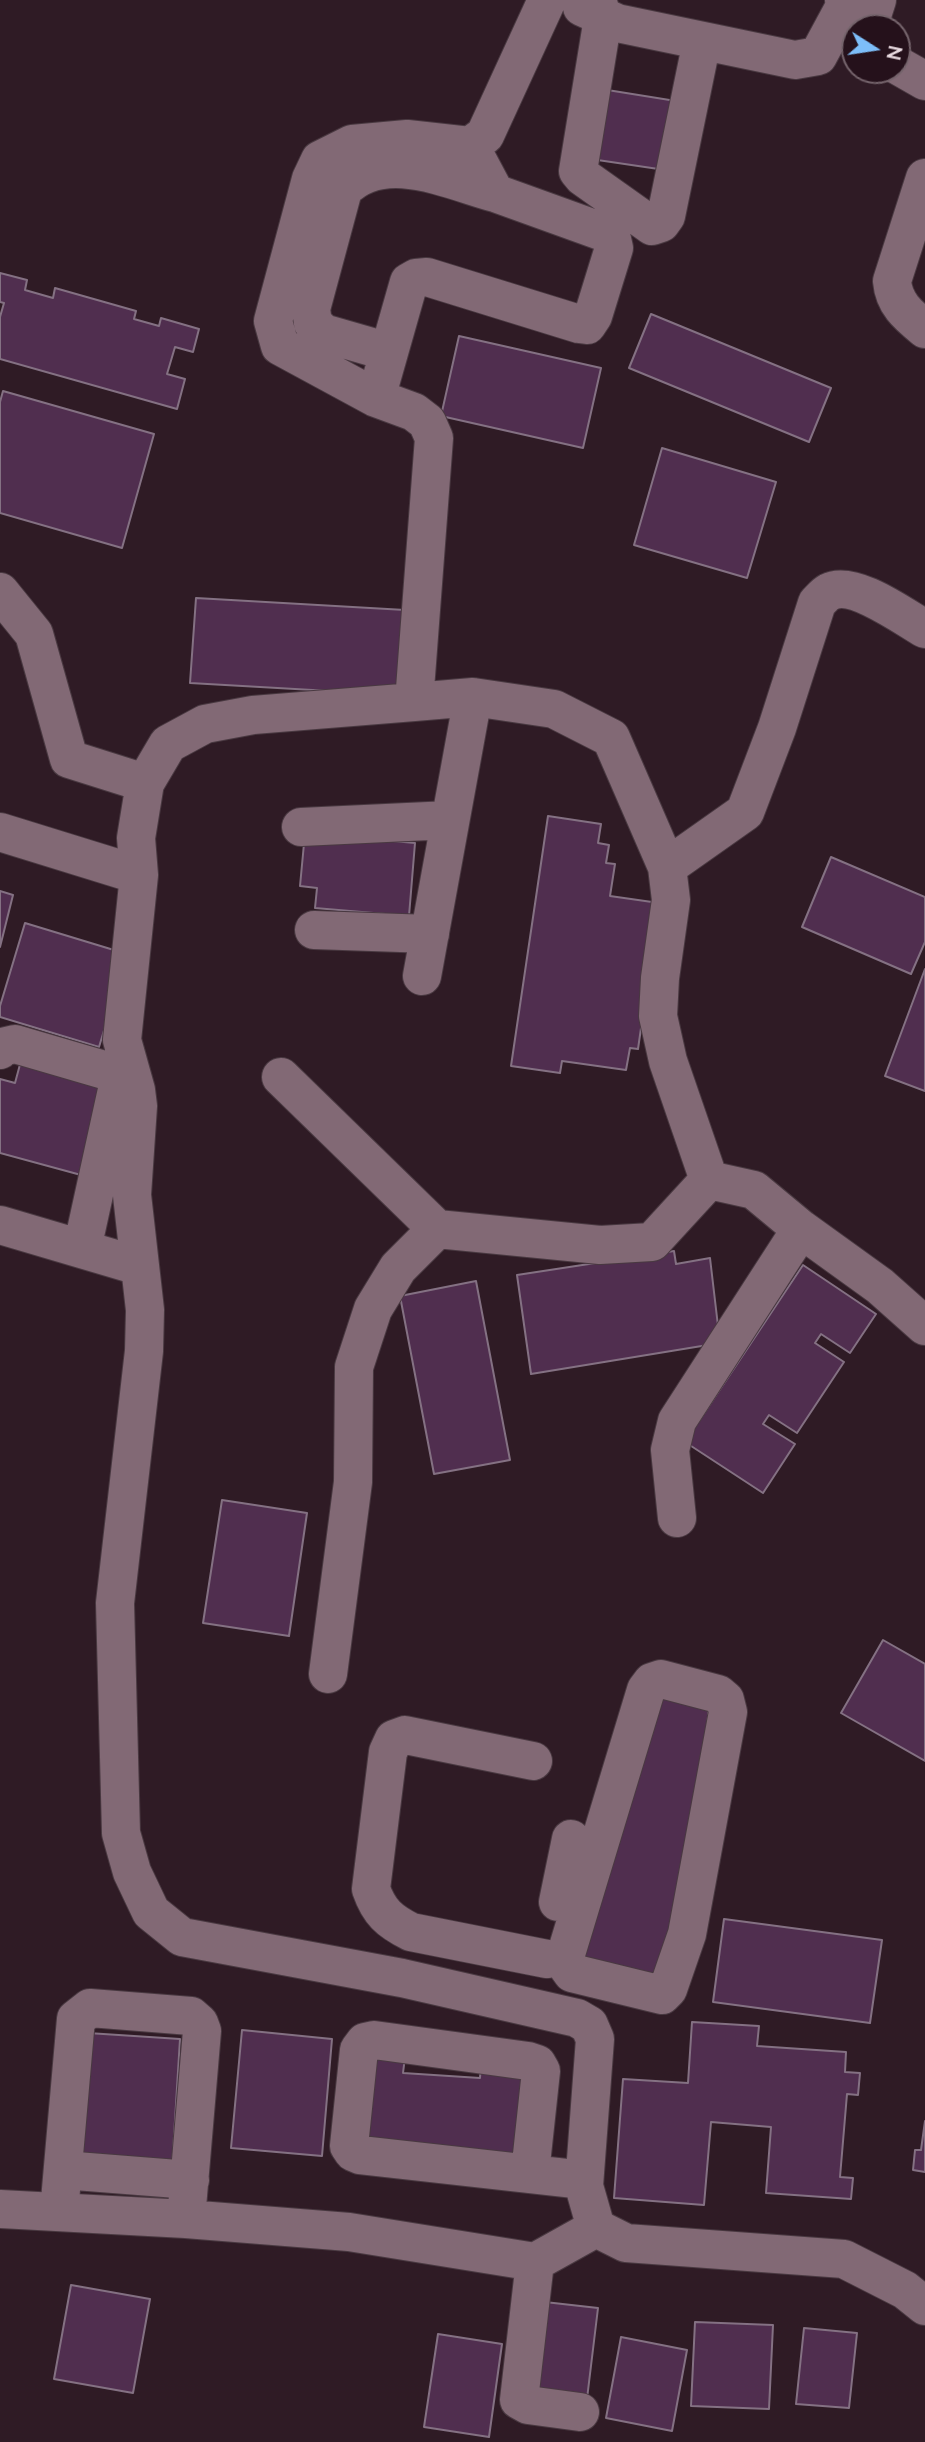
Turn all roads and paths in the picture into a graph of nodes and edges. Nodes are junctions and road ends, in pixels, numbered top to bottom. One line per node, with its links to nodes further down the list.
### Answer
1 (547, 0): 6 (street)
2 (568, 0): 4 (street)
3 (844, 0): 5 (street)
4 (600, 9): 5 (street); 5 (street)
5 (702, 41)
6 (470, 146): 8 (street); 11 (street)
7 (925, 178): 9 (street)
8 (495, 193): 10 (street); 10 (street)
9 (925, 329)
10 (389, 352): 11 (street)
11 (376, 398): 15 (street)
12 (0, 592): 16 (street)
13 (925, 629): 20 (street)
14 (472, 697): 15 (street); 17 (street); 20 (street)
15 (414, 702): 16 (street)
16 (145, 783): 21 (street)
17 (453, 806): 18 (street); 23 (street)
18 (311, 816)
19 (0, 832): 21 (street)
20 (667, 867): 27 (street)
21 (139, 875): 32 (street)
22 (314, 930): 23 (street)
23 (429, 934): 24 (street)
24 (422, 976)
25 (0, 1050): 31 (street)
26 (281, 1077): 29 (street)
27 (709, 1180): 29 (street); 30 (street)
28 (0, 1226): 31 (street)
29 (437, 1229): 35 (street)
30 (801, 1229): 33 (street); 34 (street)
31 (82, 1249): 32 (street)
32 (139, 1266): 40 (street)
33 (925, 1326)
34 (677, 1518)
35 (328, 1674)
36 (533, 1761): 38 (street)
37 (571, 1839): 39 (street)
38 (411, 1932): 39 (street); 40 (street)
39 (547, 1959): 42 (street)
40 (402, 1978): 42 (street)
41 (589, 1978): 41 (street); 43 (street)
42 (536, 2008): 43 (street)
43 (577, 2018): 45 (street)
44 (539, 2081): 45 (street); 47 (street); 47 (street)
45 (592, 2085): 49 (street)
46 (63, 2170): 48 (street); 48 (street); 51 (street)
47 (530, 2174): 49 (street)
48 (190, 2180): 52 (street)
49 (584, 2180): 53 (street)
50 (0, 2208): 51 (street)
51 (60, 2212): 52 (street)
52 (186, 2219): 54 (street)
53 (596, 2228): 54 (street); 55 (street)
54 (535, 2262): 56 (street)
55 (925, 2306)
56 (580, 2412)

